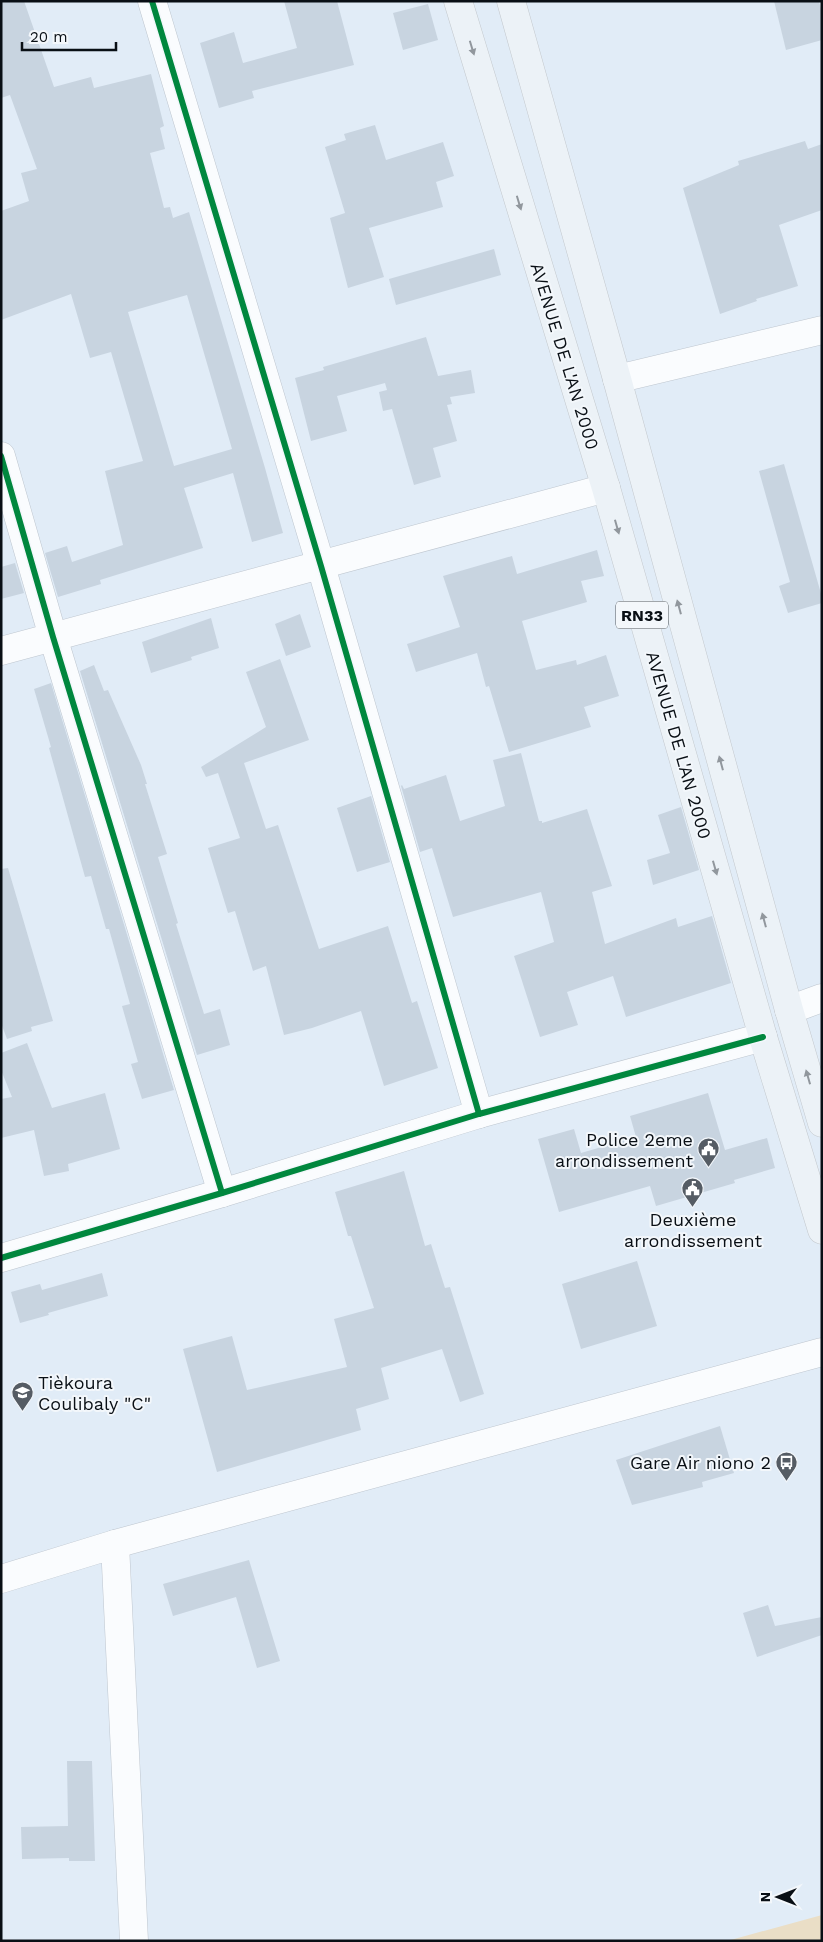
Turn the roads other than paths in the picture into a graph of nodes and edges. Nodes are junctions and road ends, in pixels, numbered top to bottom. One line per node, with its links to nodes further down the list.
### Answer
1 (152, 1): 8 (street)
2 (458, 1): 7 (main road, AVENUE DE L'AN 2000 / RN33, one-way to 7)
3 (511, 1): 5 (main road, AVENUE DE L'AN 2000 / RN33)
4 (822, 330): 5 (street)
5 (617, 380): 12 (main road, AVENUE DE L'AN 2000 / RN33, one-way to 5)
6 (1, 456): 9 (street)
7 (606, 488): 8 (street); 13 (main road, AVENUE DE L'AN 2000 / RN33, one-way to 13)
8 (321, 566): 9 (street); 14 (street)
9 (53, 637): 10 (street); 16 (street)
10 (1, 651)
11 (822, 998): 12 (street)
12 (789, 1010): 15 (main road, AVENUE DE L'AN 2000 / RN33, one-way to 12)
13 (764, 1037): 14 (street); 17 (main road, AVENUE DE L'AN 2000 / RN33)
14 (479, 1114): 16 (street)
15 (822, 1123)
16 (222, 1193): 18 (street)
17 (822, 1230)
18 (1, 1258)
19 (822, 1352): 20 (street)
20 (115, 1544): 21 (street); 22 (street)
21 (1, 1579)
22 (134, 1941)

